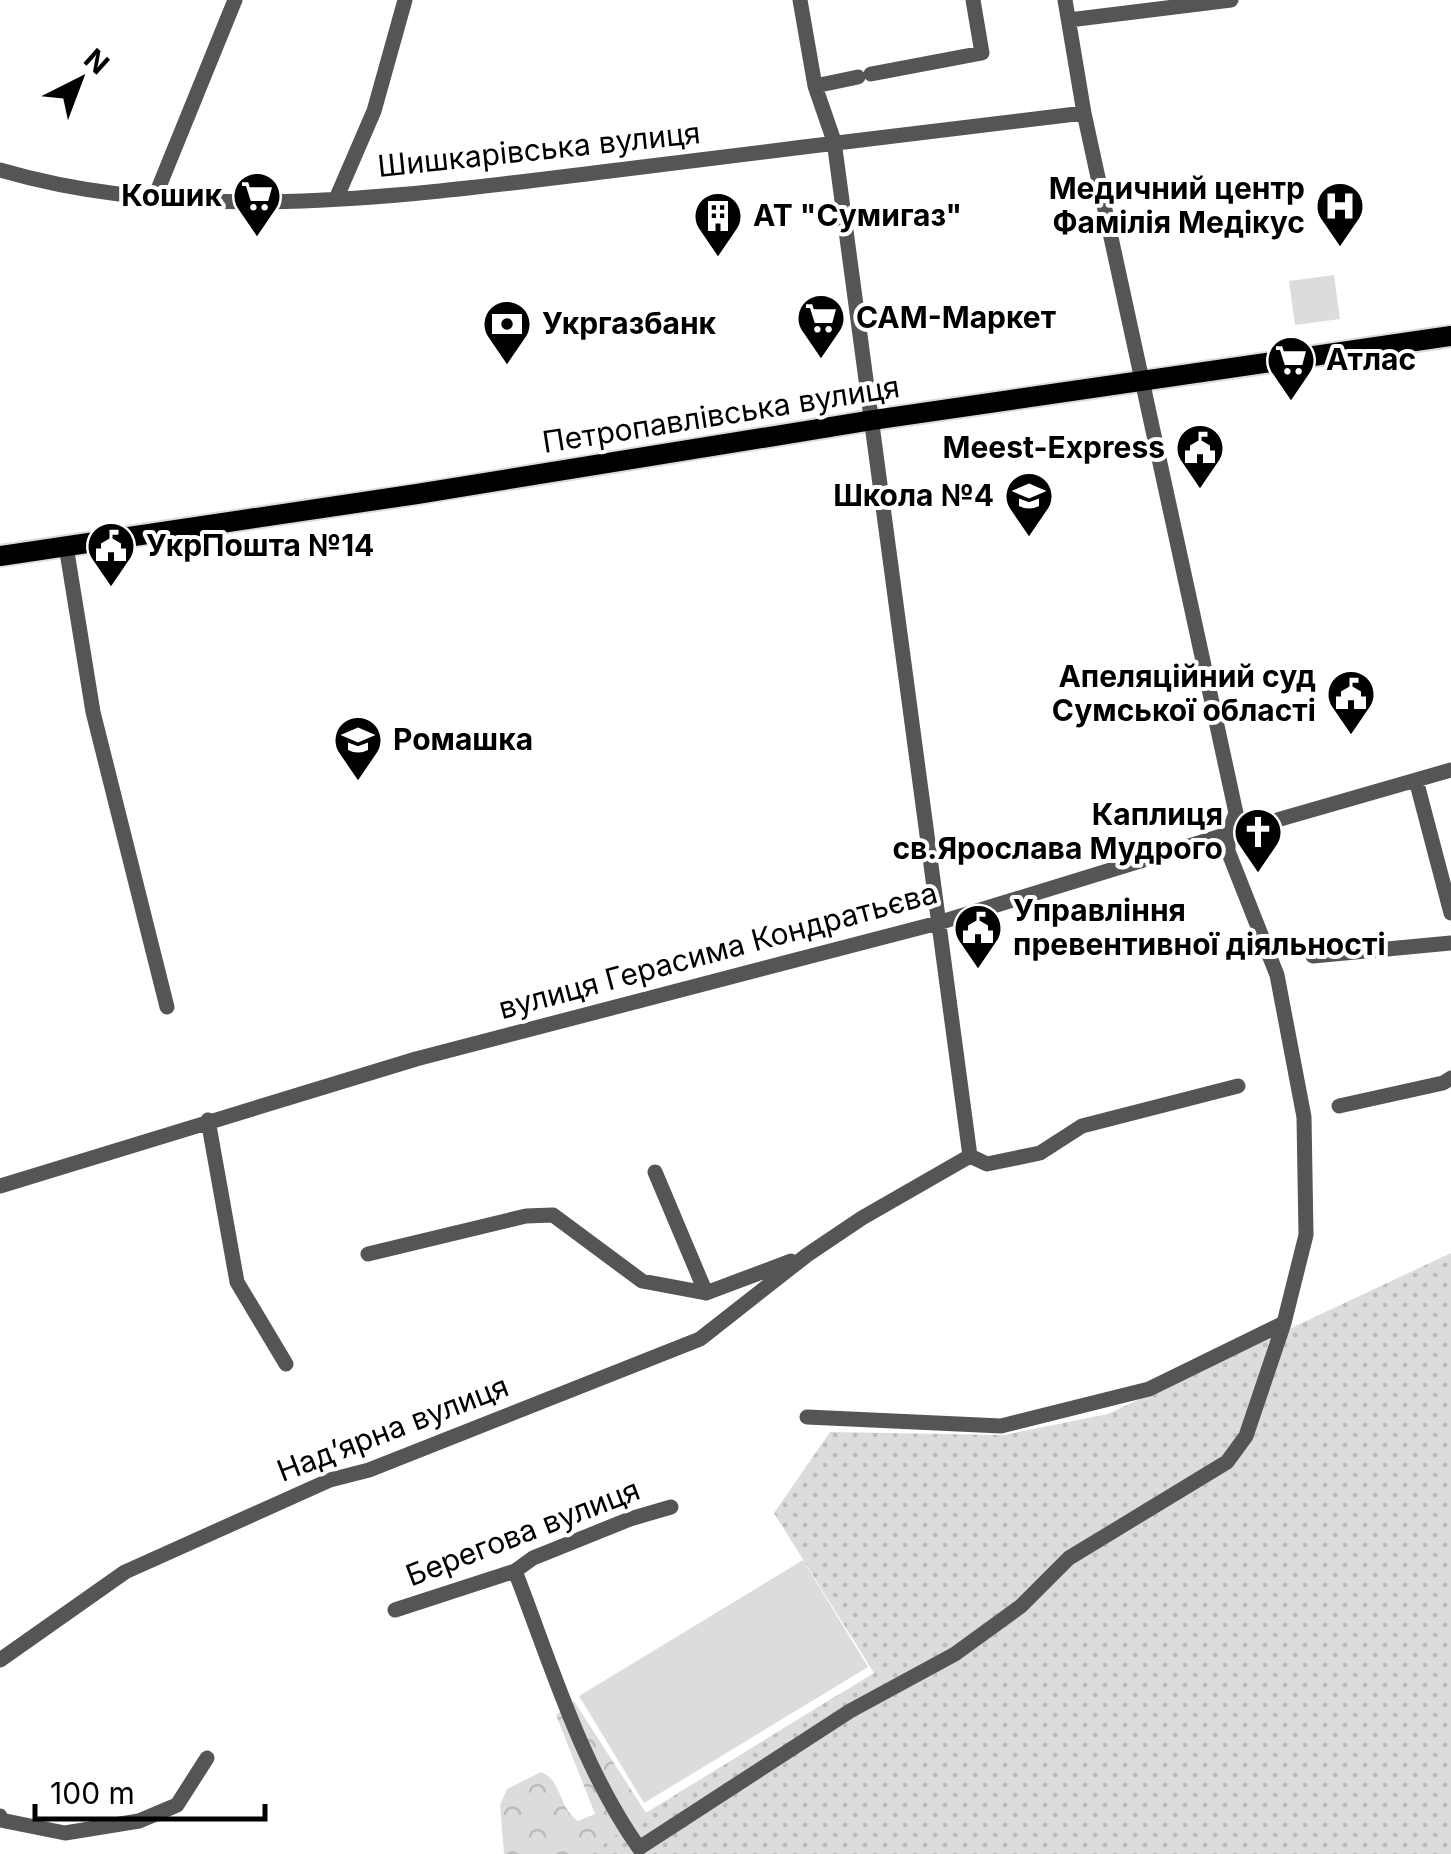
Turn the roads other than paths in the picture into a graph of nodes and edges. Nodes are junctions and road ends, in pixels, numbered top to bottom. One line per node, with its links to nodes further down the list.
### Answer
1 (235, 0): 12 (street)
2 (405, 0): 13 (street)
3 (800, 0): 8 (street)
4 (973, 0): 8 (street)
5 (1065, 0): 7 (street)
6 (1231, 0): 7 (street)
7 (1068, 20): 9 (street)
8 (815, 86): 10 (street)
9 (1084, 112): 10 (street, Шишкарівська вулиця); 15 (street)
10 (834, 142): 13 (street, Шишкарівська вулиця); 16 (street)
11 (0, 170): 12 (street, Шишкарівська вулиця)
12 (154, 199): 13 (street, Шишкарівська вулиця)
13 (336, 200)
14 (1451, 336): 15 (main road, Петропавлівська вулиця)
15 (1144, 383): 16 (main road, Петропавлівська вулиця); 21 (street)
16 (872, 420): 17 (main road, Петропавлівська вулиця); 23 (street)
17 (66, 546): 18 (main road, Петропавлівська вулиця); 26 (street)
18 (0, 556)
19 (1451, 770): 20 (street, вулиця Герасима Кондратьєва)
20 (1416, 780): 21 (street, вулиця Герасима Кондратьєва); 22 (street)
21 (1228, 834): 23 (street, вулиця Герасима Кондратьєва); 37 (street)
22 (1451, 912)
23 (938, 923): 30 (street, вулиця Герасима Кондратьєва); 31 (street)
24 (1451, 943): 25 (street)
25 (1313, 956)
26 (167, 1008)
27 (1451, 1078): 29 (street)
28 (1238, 1086): 31 (street)
29 (1339, 1106)
30 (208, 1120): 33 (street, вулиця Герасима Кондратьєва); 38 (street)
31 (970, 1156): 35 (street, Надʼярна вулиця)
32 (656, 1172): 36 (street)
33 (0, 1186)
34 (368, 1254): 36 (street)
35 (807, 1254): 36 (street, Надʼярна вулиця); 43 (street, Надʼярна вулиця)
36 (706, 1292)
37 (1284, 1323): 39 (street); 41 (street)
38 (286, 1364)
39 (807, 1417)
40 (670, 1507): 41 (street, Берегова вулиця)
41 (515, 1570): 42 (street, Берегова вулиця)
42 (396, 1610)
43 (0, 1660)
44 (207, 1758): 45 (street)
45 (0, 1816)

